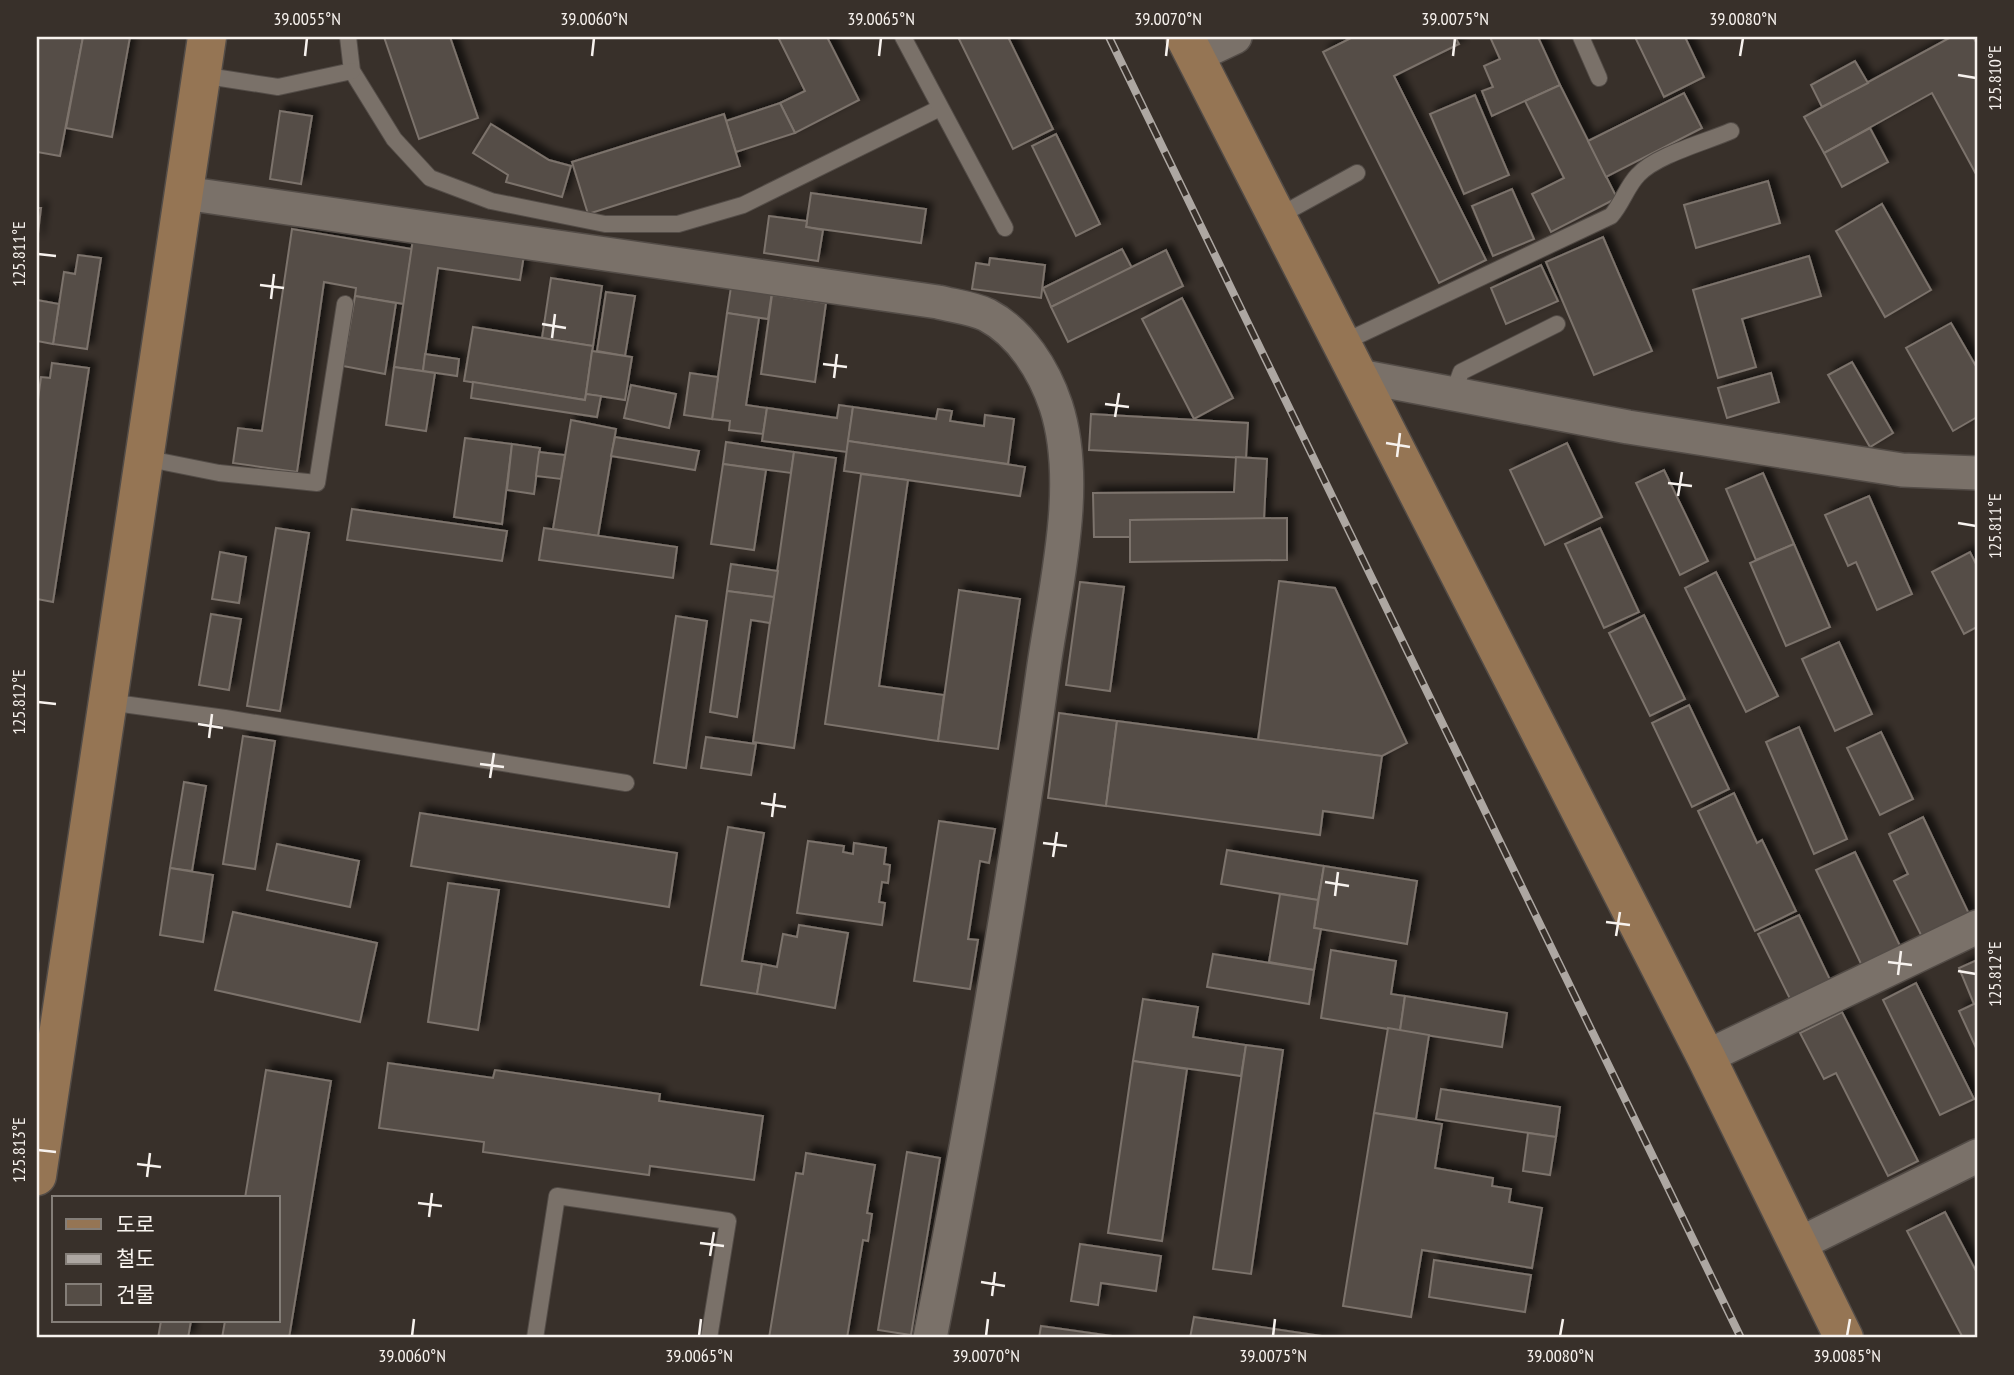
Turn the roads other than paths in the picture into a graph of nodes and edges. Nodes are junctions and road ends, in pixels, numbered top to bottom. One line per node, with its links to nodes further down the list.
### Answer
1 (207, 37): 8 (main road)
2 (348, 37): 7 (lane)
3 (903, 37): 10 (lane)
4 (1235, 37): 6 (street)
5 (1581, 37): 9 (lane)
6 (1190, 47): 14 (main road)
7 (352, 71): 8 (lane); 10 (lane)
8 (201, 75): 13 (main road)
9 (1599, 78)
10 (940, 108): 15 (lane)
11 (1731, 131): 18 (lane)
12 (1357, 173): 14 (lane)
13 (184, 193): 21 (main road); 33 (street)
14 (1277, 217): 18 (main road)
15 (1005, 228)
16 (345, 304): 21 (lane)
17 (1557, 324): 20 (lane)
18 (1342, 343): 19 (main road)
19 (1359, 376): 20 (street); 26 (main road)
20 (1453, 394): 22 (street)
21 (144, 458): 23 (main road)
22 (1977, 473)
23 (107, 702): 24 (lane); 27 (main road)
24 (626, 783)
25 (1977, 927): 26 (street)
26 (1706, 1056): 30 (main road)
27 (43, 1096): 29 (main road)
28 (1977, 1156): 30 (street)
29 (37, 1176)
30 (1799, 1244): 34 (main road)
31 (535, 1338): 32 (lane)
32 (709, 1338)
33 (930, 1338)
34 (1844, 1338)

